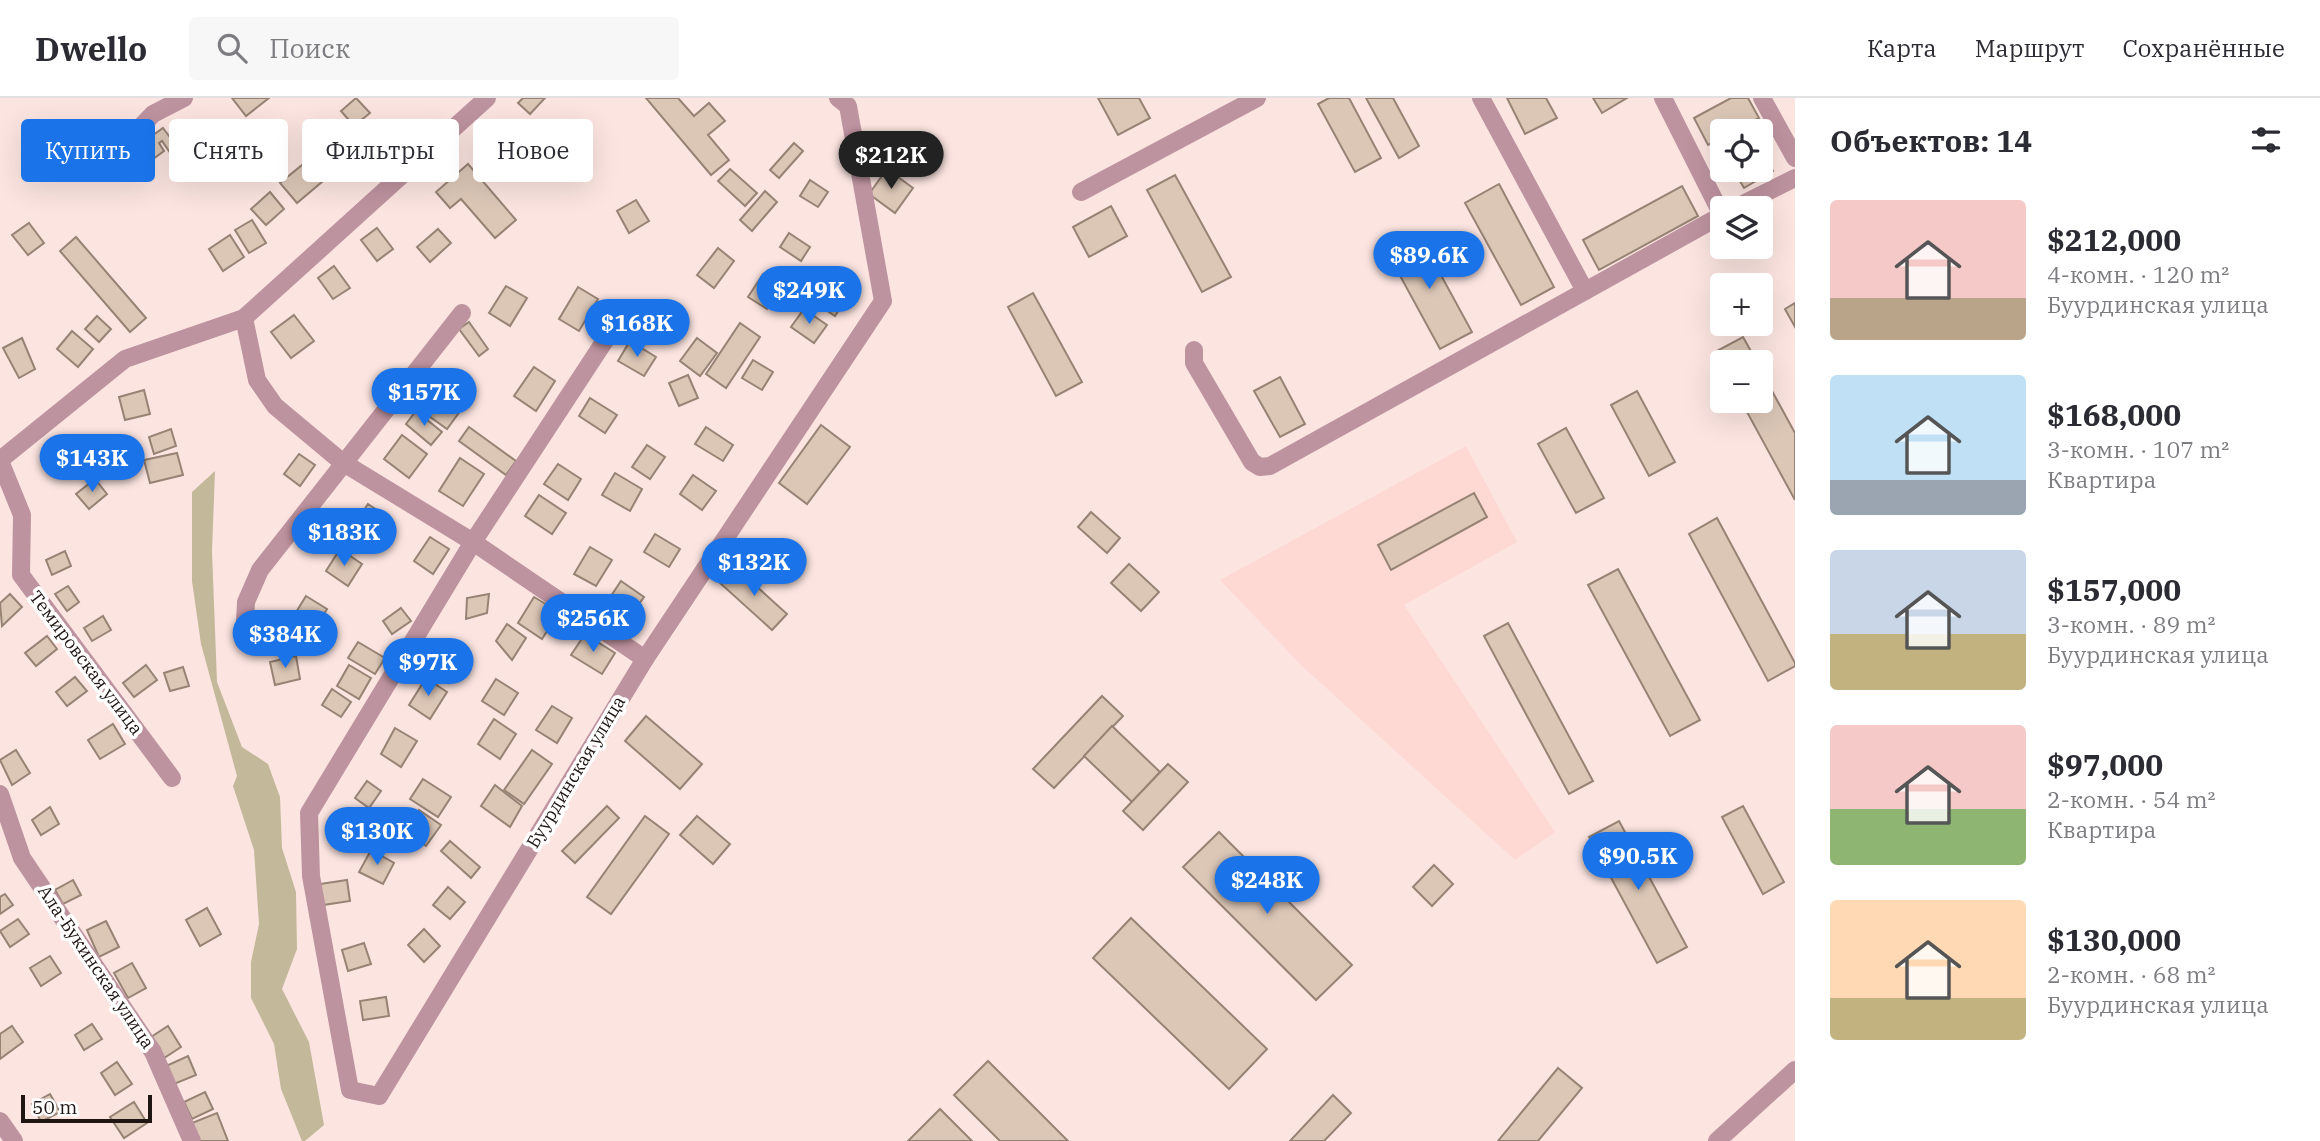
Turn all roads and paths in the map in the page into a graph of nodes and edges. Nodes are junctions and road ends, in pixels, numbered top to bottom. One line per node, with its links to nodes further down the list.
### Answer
1 (184, 98): 8 (street)
2 (486, 98): 18 (street)
3 (838, 98): 24 (street, Буурдинская улица)
4 (1258, 98): 11 (street)
5 (1480, 98): 15 (street)
6 (1662, 98): 12 (street)
7 (1762, 98): 9 (street)
8 (148, 119)
9 (1795, 158)
10 (1795, 178): 13 (street)
11 (1082, 192)
12 (1712, 196)
13 (1759, 196)
14 (1710, 222): 15 (street)
15 (1586, 291): 19 (street)
16 (462, 313): 21 (street)
17 (621, 316): 22 (street)
18 (244, 318): 20 (street); 21 (street)
19 (1194, 349)
20 (0, 460): 25 (street, Темировская улица)
21 (342, 462): 22 (street); 23 (street)
22 (473, 542): 24 (street); 24 (street, Буурдинская улица)
23 (244, 641)
24 (645, 659)
25 (172, 778)
26 (0, 794): 30 (street, Ала-Букинская улица)
27 (1795, 1070): 31 (street)
28 (0, 1121): 29 (street)
29 (14, 1141)
30 (192, 1141)
31 (1717, 1141)

